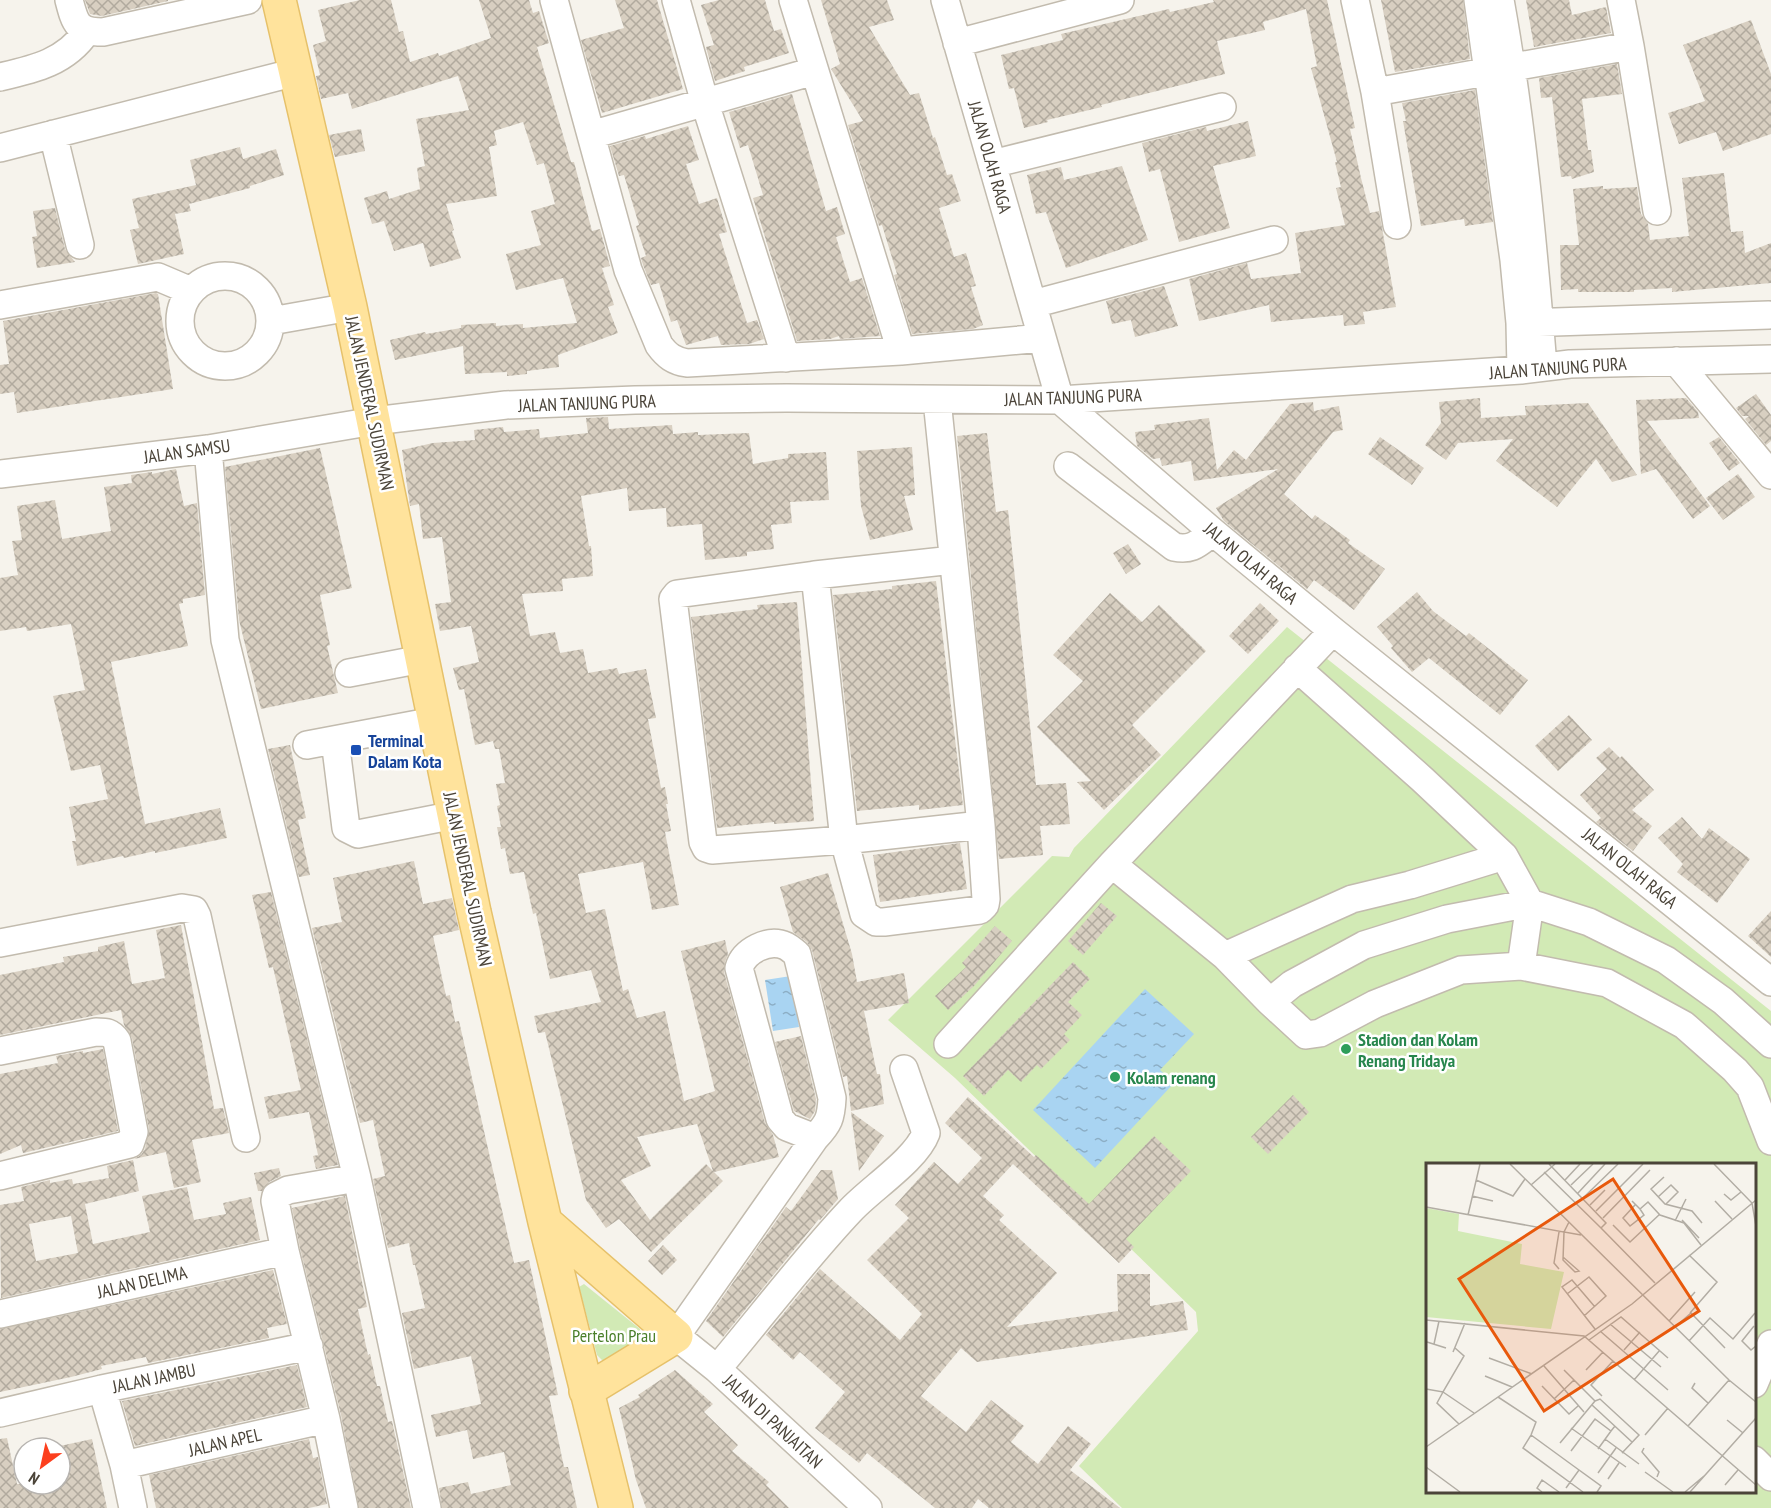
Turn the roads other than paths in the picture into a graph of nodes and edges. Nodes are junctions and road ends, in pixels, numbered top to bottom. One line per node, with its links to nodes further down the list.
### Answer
1 (69, 0): 13 (street)
2 (248, 0): 13 (street)
3 (279, 0): 18 (main road, JALAN JENDERAL SUDIRMAN)
4 (554, 0): 24 (street)
5 (675, 0): 21 (street)
6 (793, 0): 17 (street)
7 (945, 0): 14 (street, JALAN OLAH RAGA)
8 (1120, 0): 14 (street)
9 (1355, 0): 20 (street)
10 (1478, 0): 16 (street)
11 (1500, 0): 16 (street)
12 (1621, 0): 15 (street)
13 (87, 31): 19 (street)
14 (957, 43): 26 (street, JALAN OLAH RAGA)
15 (1630, 46): 16 (street); 27 (street)
16 (1500, 70): 20 (street); 37 (street)
17 (814, 71): 21 (street); 39 (street)
18 (296, 72): 23 (street); 34 (main road, JALAN JENDERAL SUDIRMAN)
19 (0, 77)
20 (1375, 92): 28 (street)
21 (705, 103): 24 (street); 40 (street)
22 (1222, 107): 26 (street)
23 (53, 134): 25 (street); 30 (street)
24 (591, 135): 40 (street)
25 (0, 148)
26 (992, 164): 32 (street, JALAN OLAH RAGA)
27 (1657, 211)
28 (1397, 225)
29 (1274, 240): 32 (street)
30 (80, 244)
31 (191, 291): 33 (street); 36 (street); 36 (street)
32 (1033, 304): 38 (street, JALAN OLAH RAGA)
33 (0, 305)
34 (350, 307): 36 (street); 46 (main road, JALAN JENDERAL SUDIRMAN)
35 (1769, 315): 37 (street)
36 (271, 321)
37 (1530, 323): 43 (street)
38 (1042, 338): 39 (street); 45 (street, JALAN OLAH RAGA)
39 (901, 351): 40 (street)
40 (786, 358)
41 (1771, 358): 42 (street, JALAN TANJUNG PURA)
42 (1676, 361): 43 (street, JALAN TANJUNG PURA); 50 (street)
43 (1532, 368): 45 (street, JALAN TANJUNG PURA)
44 (937, 400): 45 (street, JALAN TANJUNG PURA); 46 (street, JALAN TANJUNG PURA); 52 (street)
45 (1060, 400): 51 (street, JALAN OLAH RAGA)
46 (374, 422): 47 (street, JALAN SAMSU); 55 (main road, JALAN JENDERAL SUDIRMAN)
47 (208, 449): 49 (street, JALAN SAMSU); 80 (street)
48 (1068, 466): 51 (street)
49 (0, 474)
50 (1771, 475)
51 (1213, 532): 54 (street, JALAN OLAH RAGA)
52 (953, 560): 53 (street); 62 (street)
53 (815, 575): 63 (street); 63 (street)
54 (1333, 631): 56 (street); 70 (street, JALAN OLAH RAGA)
55 (422, 658): 57 (street); 58 (main road, JALAN JENDERAL SUDIRMAN)
56 (1298, 668): 64 (street); 65 (street)
57 (349, 673)
58 (434, 721): 59 (street); 61 (main road, JALAN JENDERAL SUDIRMAN)
59 (335, 740): 60 (street); 61 (street)
60 (307, 746)
61 (455, 815): 81 (main road, JALAN JENDERAL SUDIRMAN)
62 (981, 825): 63 (street); 63 (street)
63 (844, 840)
64 (1504, 856): 66 (street); 68 (street)
65 (1112, 864): 68 (street); 72 (street)
66 (1530, 903): 69 (street); 71 (street); 73 (street)
67 (0, 943): 76 (street)
68 (1225, 956): 71 (street)
69 (1521, 966): 71 (street); 78 (street)
70 (1771, 982)
71 (1270, 1002)
72 (948, 1044)
73 (1771, 1044)
74 (0, 1051): 79 (street)
75 (904, 1069): 87 (street)
76 (246, 1138)
77 (815, 1138): 77 (street); 84 (street)
78 (1771, 1141)
79 (0, 1176)
80 (357, 1178): 82 (street); 98 (street)
81 (545, 1222): 84 (main road); 90 (main road, JALAN JENDERAL SUDIRMAN)
82 (285, 1251): 83 (street, JALAN DELIMA); 86 (street)
83 (0, 1314)
84 (676, 1336): 87 (street, JALAN DI PANJAITAN); 90 (main road)
85 (1771, 1344): 88 (street)
86 (309, 1346): 89 (street, JALAN JAMBU); 92 (street)
87 (717, 1369): 100 (street, JALAN DI PANJAITAN)
88 (1756, 1382)
89 (102, 1389): 91 (street, JALAN JAMBU); 94 (street)
90 (586, 1391): 99 (main road, JALAN JENDERAL SUDIRMAN)
91 (0, 1413)
92 (326, 1419): 94 (street, JALAN APEL); 97 (street)
93 (1756, 1461): 95 (street)
94 (124, 1466): 96 (street)
95 (1771, 1476)
96 (133, 1508)
97 (344, 1508)
98 (427, 1508)
99 (616, 1508)
100 (868, 1508)

